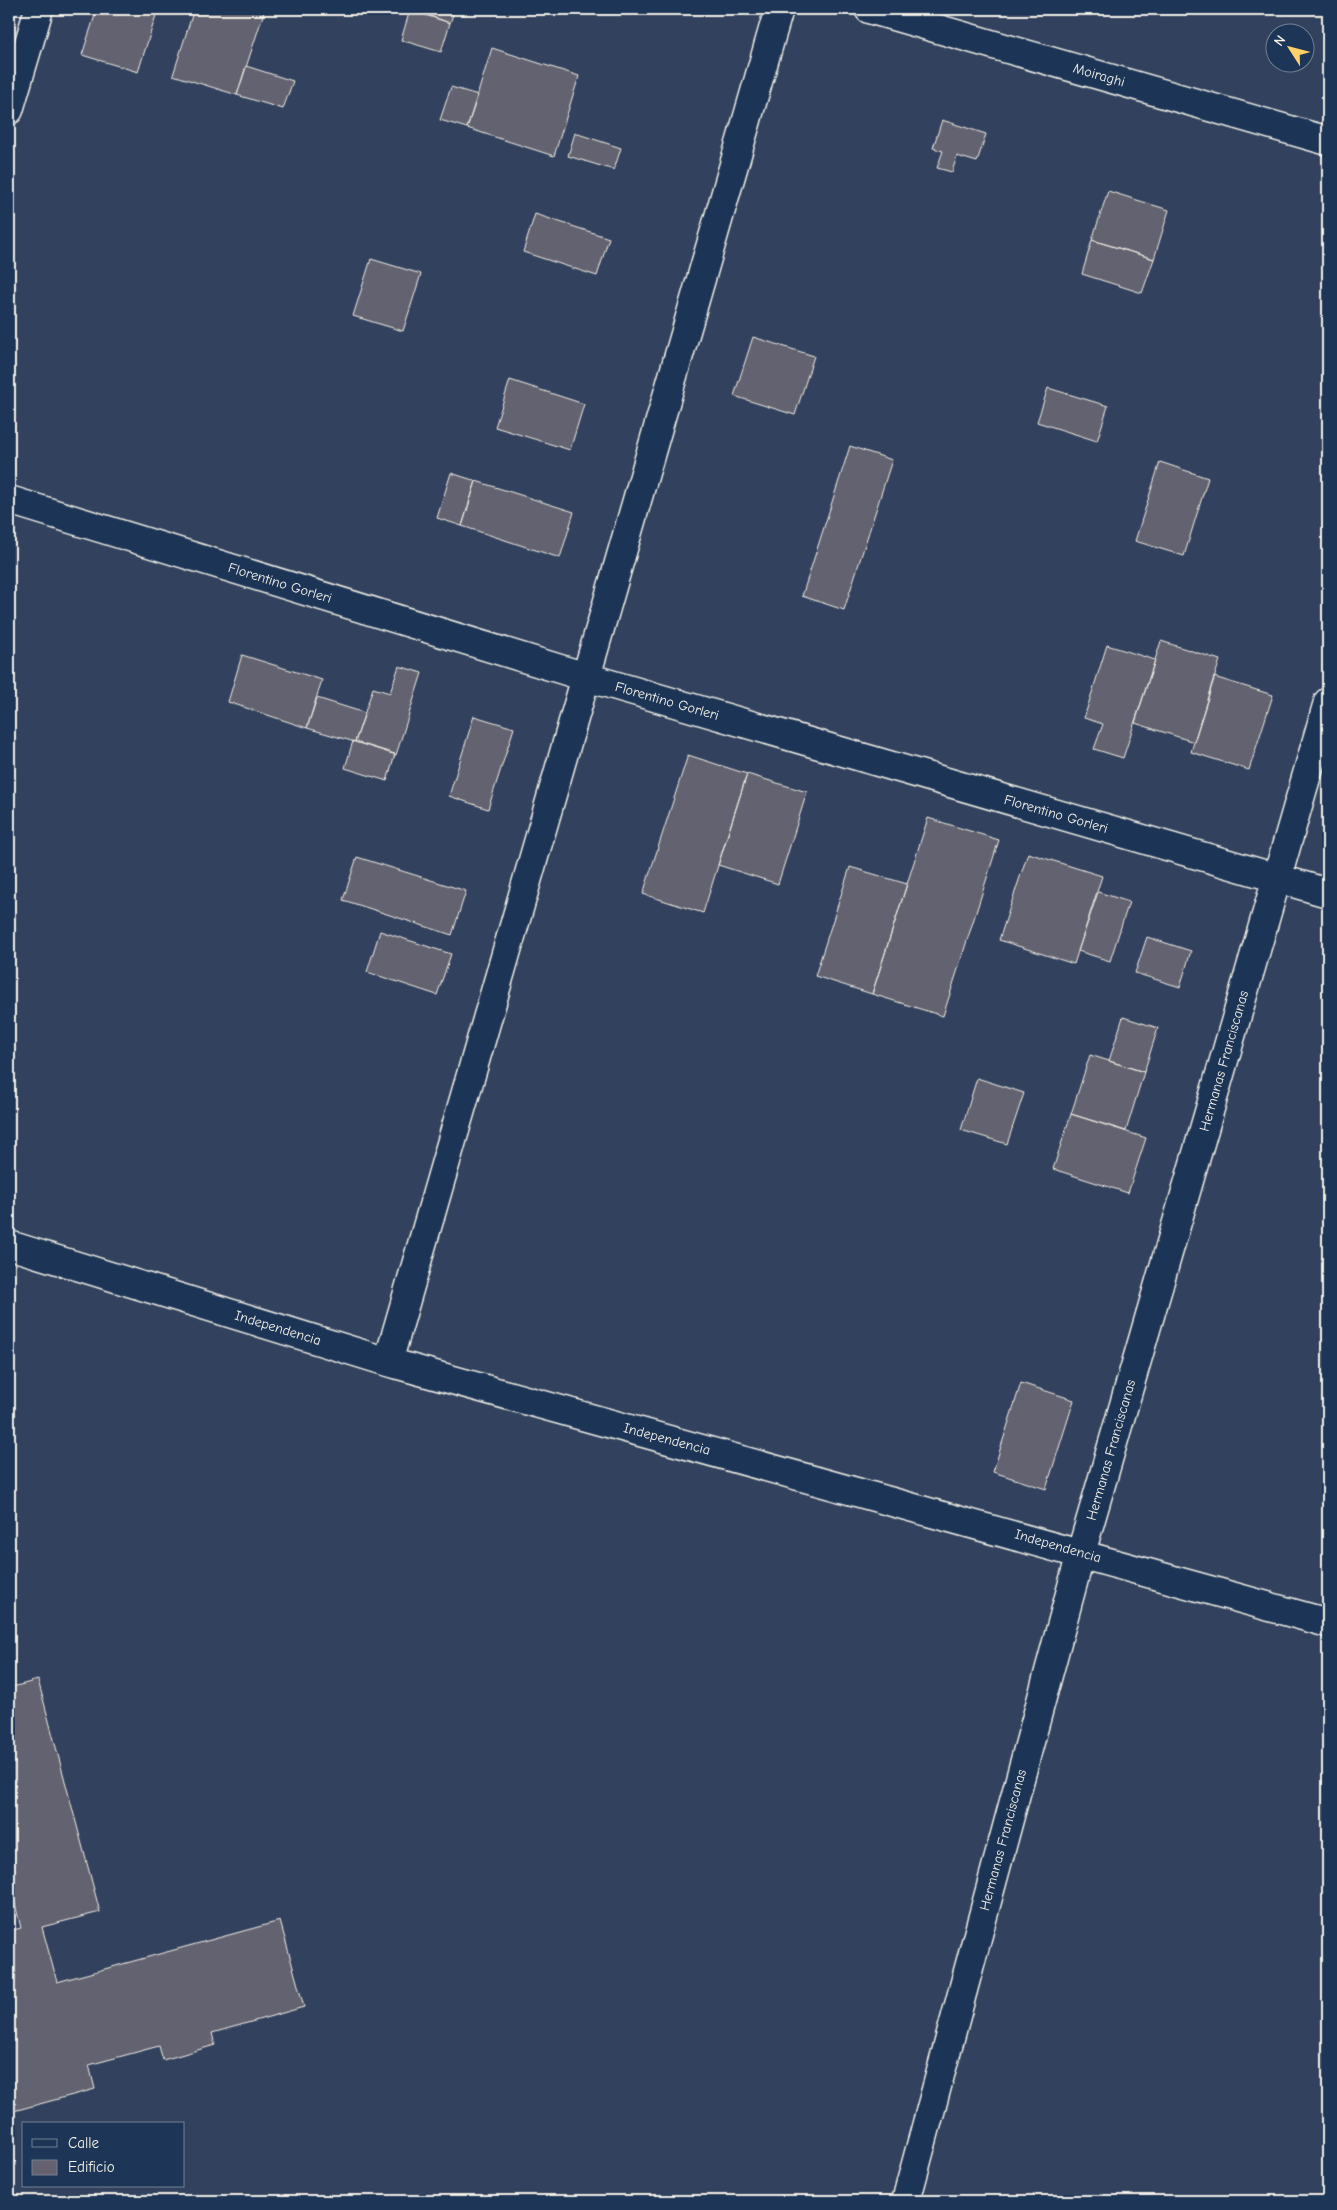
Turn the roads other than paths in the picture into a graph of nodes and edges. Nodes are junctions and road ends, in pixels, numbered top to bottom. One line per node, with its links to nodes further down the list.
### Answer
1 (39, 9): 4 (street)
2 (779, 9): 7 (street)
3 (869, 9): 5 (street, Moiraghi)
4 (9, 110)
5 (1328, 141)
6 (9, 500): 7 (street, Florentino Gorleri)
7 (586, 677): 9 (street, Florentino Gorleri); 12 (street)
8 (1328, 702): 9 (street, Hermanas Franciscanas)
9 (1277, 878): 10 (street, Florentino Gorleri); 13 (street, Hermanas Franciscanas)
10 (1328, 893)
11 (9, 1245): 12 (street, Independencia)
12 (388, 1362): 13 (street, Independencia)
13 (1081, 1553): 14 (street, Independencia); 15 (street, Hermanas Franciscanas)
14 (1328, 1623)
15 (906, 2201)

